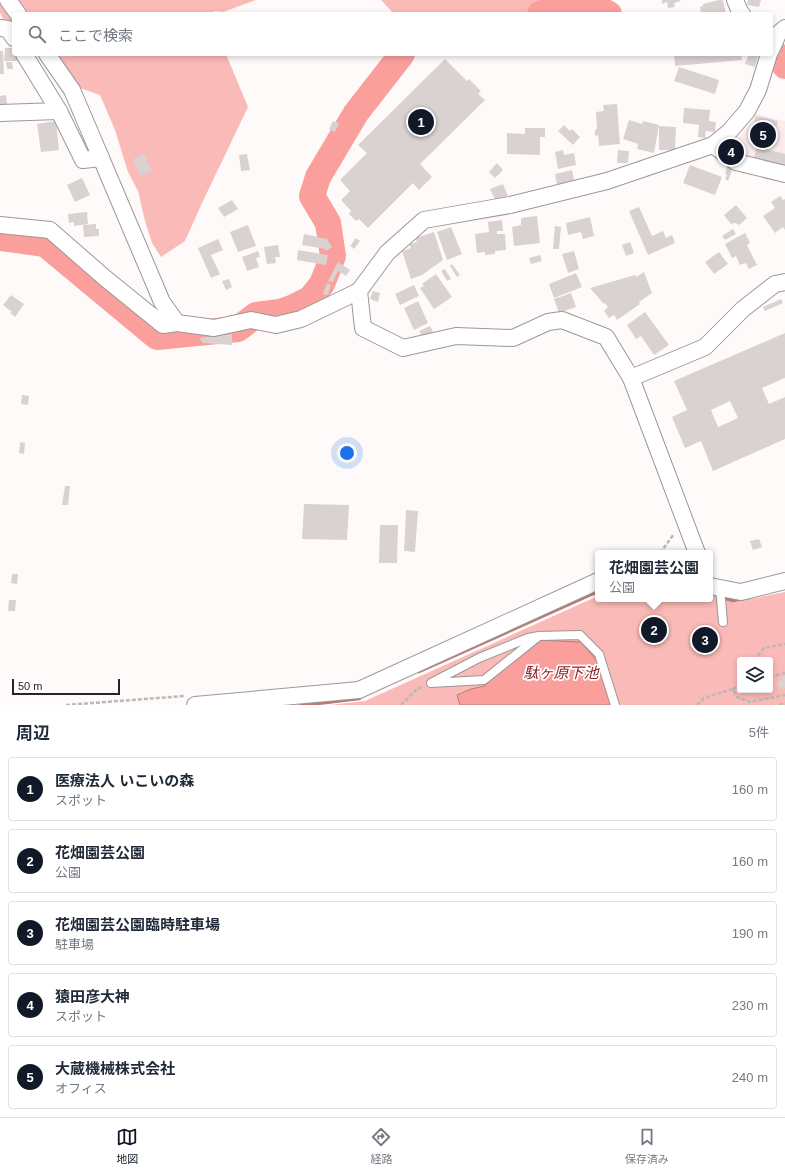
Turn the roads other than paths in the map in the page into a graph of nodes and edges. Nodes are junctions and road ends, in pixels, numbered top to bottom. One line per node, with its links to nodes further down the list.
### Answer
1 (8, 0): 3 (street)
2 (735, 0): 4 (street)
3 (17, 12)
4 (740, 12)
5 (0, 28): 7 (street)
6 (778, 31): 8 (street)
7 (12, 35)
8 (773, 43)
9 (25, 56): 12 (street)
10 (48, 56): 15 (street)
11 (768, 56): 14 (street)
12 (59, 111): 13 (street); 15 (street)
13 (0, 112)
14 (713, 145): 16 (street); 19 (street)
15 (101, 158): 20 (street)
16 (785, 174)
17 (0, 225): 20 (street)
18 (785, 282): 21 (street)
19 (359, 291): 20 (street); 21 (street)
20 (177, 323)
21 (631, 378): 22 (street)
22 (696, 550)
23 (785, 581): 25 (street)
24 (595, 582): 28 (street)
25 (718, 591): 26 (lane)
26 (723, 622)
27 (538, 636): 27 (lane); 30 (lane)
28 (288, 699): 29 (street)
29 (190, 701)
30 (615, 705)

